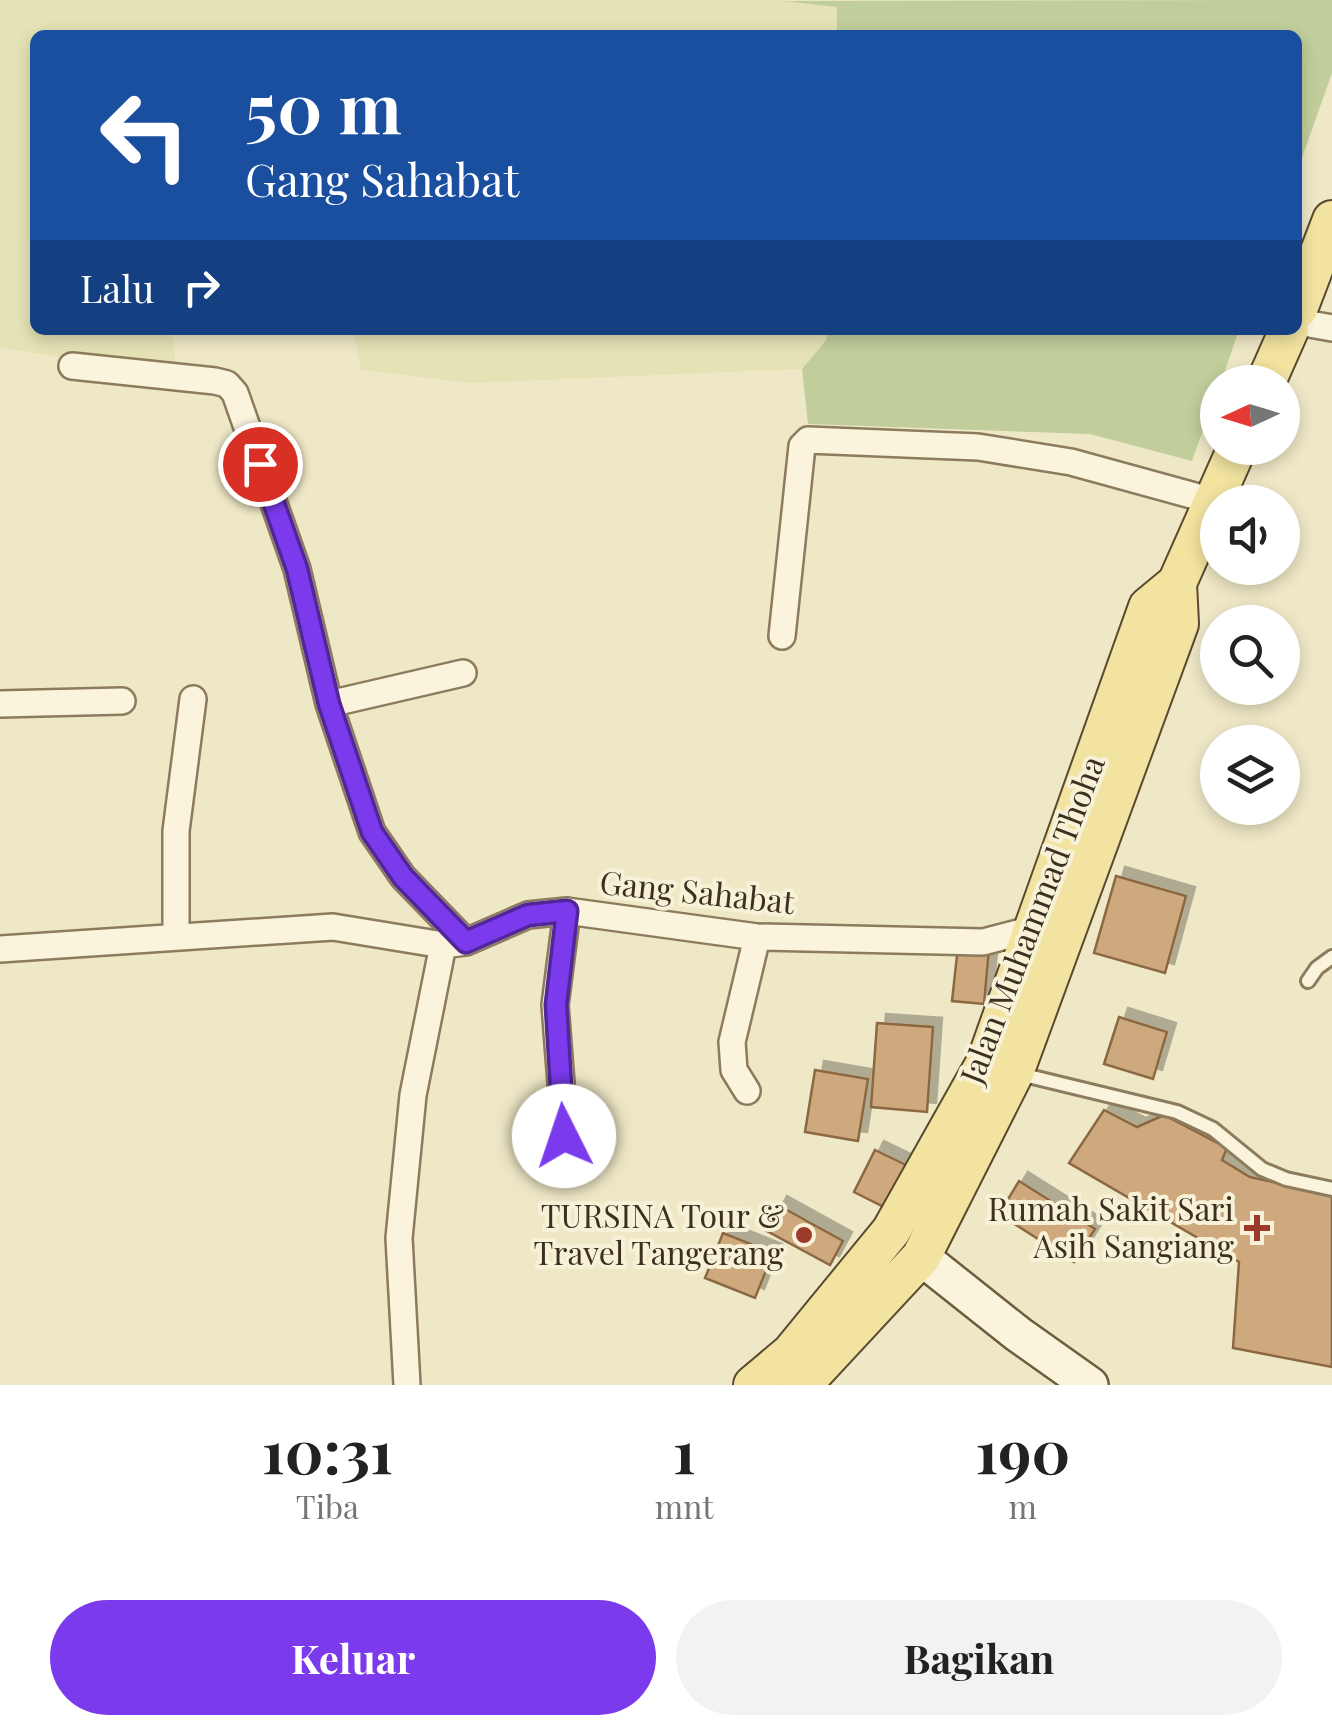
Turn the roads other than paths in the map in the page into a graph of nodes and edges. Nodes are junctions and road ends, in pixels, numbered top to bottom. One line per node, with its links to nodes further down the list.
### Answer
1 (1332, 220): 2 (main road)
2 (1302, 299)
3 (1302, 323): 4 (street)
4 (1332, 328)
5 (1287, 335): 6 (main road)
6 (1274, 365)
7 (72, 366): 16 (street)
8 (1200, 497): 11 (street)
9 (1200, 531): 10 (main road, Jalan Muhammad Thoha)
10 (1177, 583): 18 (main road, Jalan Muhammad Thoha); 25 (main road, Jalan Muhammad Thoha)
11 (782, 636)
12 (463, 673): 16 (street)
13 (193, 699): 19 (street)
14 (122, 701): 15 (street)
15 (0, 704)
16 (329, 704): 21 (street)
17 (567, 911): 20 (street, Gang Sahabat); 21 (street, Gang Sahabat); 27 (street)
18 (1033, 930): 20 (street, Gang Sahabat); 25 (main road, Jalan Muhammad Thoha)
19 (176, 936): 21 (street); 22 (street)
20 (757, 937): 26 (street)
21 (454, 944): 31 (street)
22 (0, 950)
23 (1332, 958): 24 (lane)
24 (1308, 981)
25 (1000, 1067): 28 (lane); 29 (main road, Jalan Muhammad Thoha); 30 (main road, Jalan Muhammad Thoha)
26 (747, 1091)
27 (564, 1136)
28 (1332, 1189)
29 (921, 1256): 30 (main road, Jalan Muhammad Thoha); 33 (main road)
30 (802, 1371): 32 (main road, Jalan Muhammad Thoha)
31 (407, 1385)
32 (753, 1385)
33 (1090, 1385)

